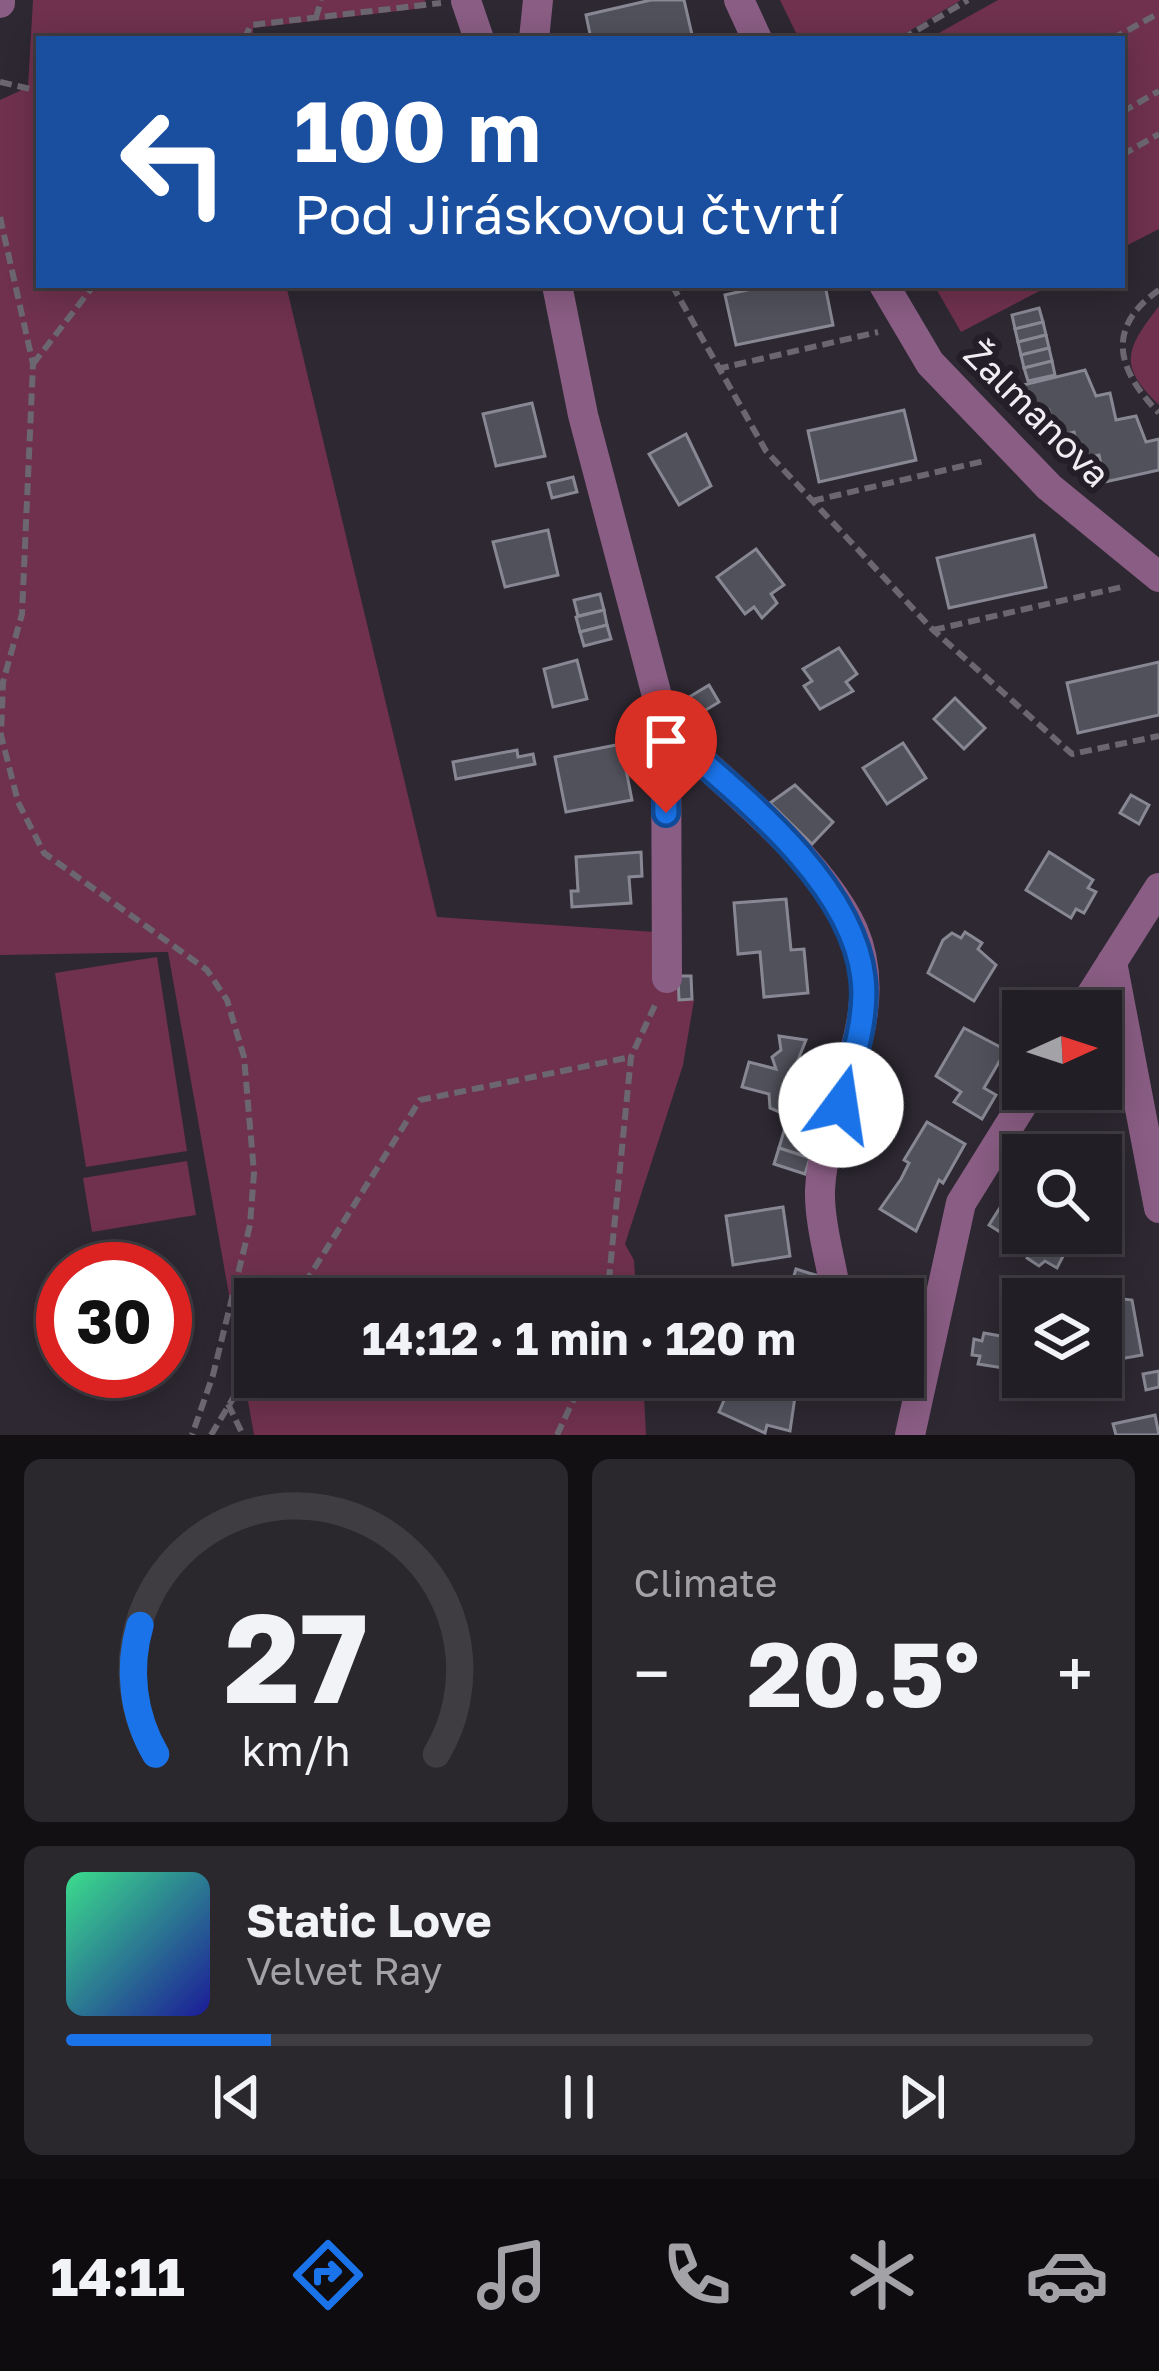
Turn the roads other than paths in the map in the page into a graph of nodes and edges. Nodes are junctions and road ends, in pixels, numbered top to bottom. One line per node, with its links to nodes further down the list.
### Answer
1 (538, 0): 5 (street)
2 (739, 0): 6 (street)
3 (466, 1): 4 (street)
4 (478, 36)
5 (534, 36)
6 (756, 36)
7 (558, 288): 10 (street)
8 (886, 288): 9 (street, Žalmanova)
9 (1148, 580)
10 (665, 730): 13 (street); 17 (street)
11 (1159, 888): 12 (street)
12 (1112, 962): 14 (street); 16 (street)
13 (667, 979)
14 (1094, 990)
15 (1019, 1110): 18 (street)
16 (1159, 1208)
17 (834, 1278)
18 (924, 1328)
19 (912, 1398): 20 (street)
20 (910, 1435)

